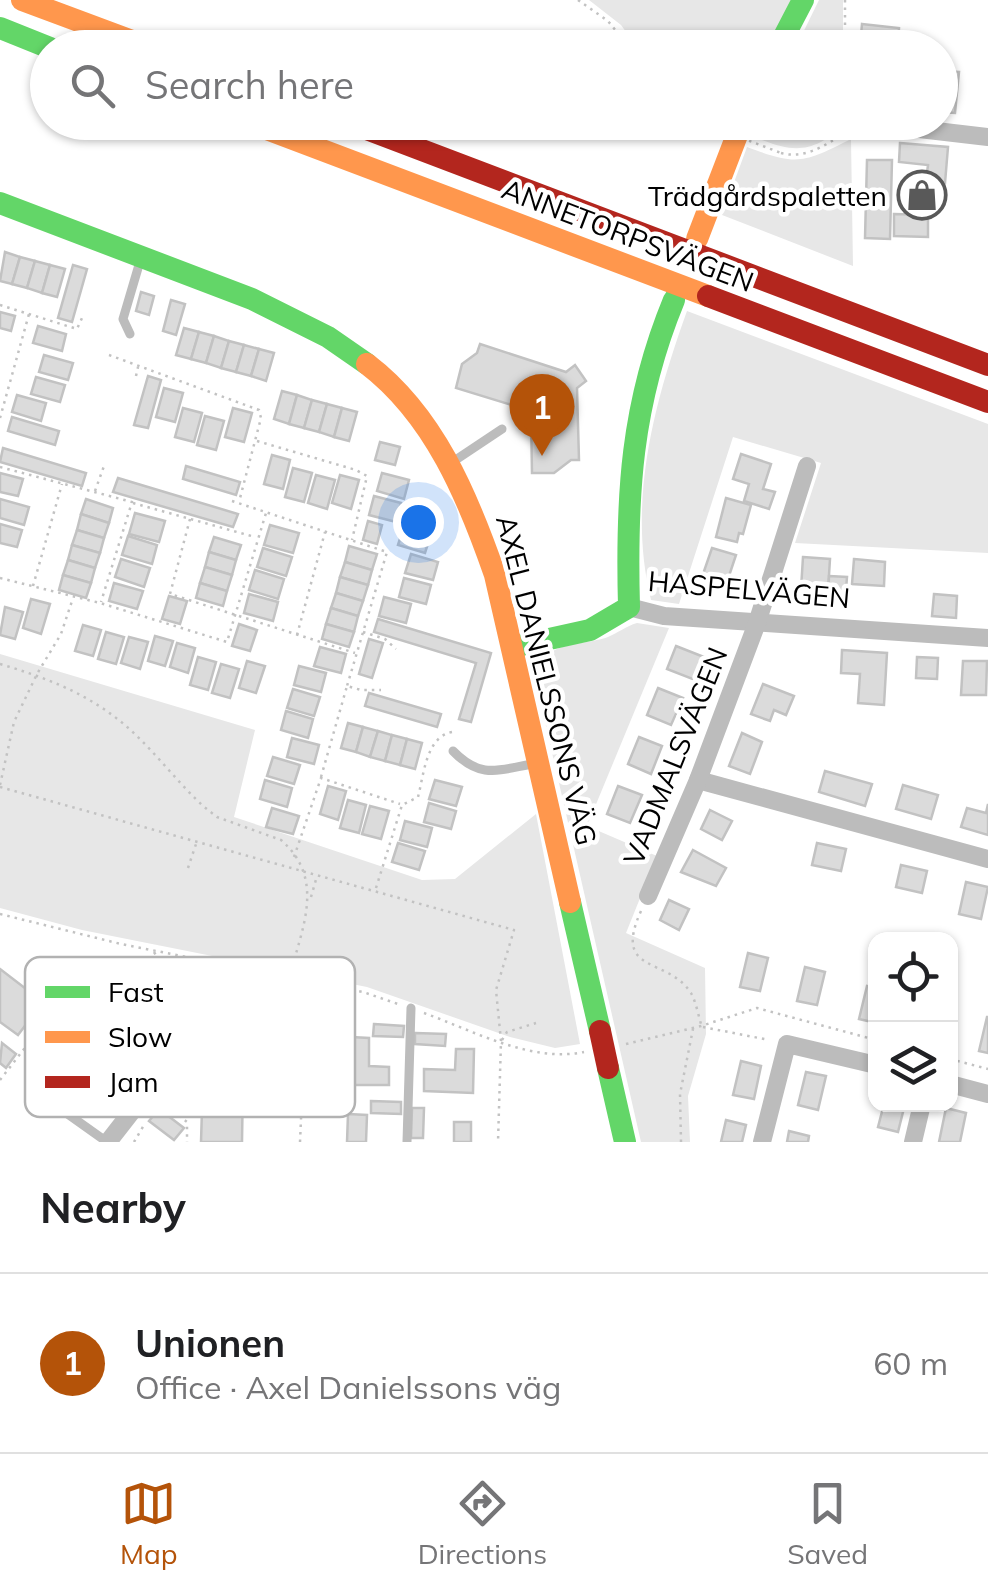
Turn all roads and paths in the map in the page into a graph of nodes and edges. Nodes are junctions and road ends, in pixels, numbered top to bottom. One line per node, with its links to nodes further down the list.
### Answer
1 (22, 0): 7 (street)
2 (48, 0): 8 (street)
3 (578, 0): 9 (path)
4 (803, 0): 10 (street)
5 (845, 0): 11 (path)
6 (0, 28): 12 (street)
7 (104, 30)
8 (114, 30)
9 (615, 30)
10 (787, 30)
11 (845, 30)
12 (30, 40)
13 (0, 42): 14 (street)
14 (30, 51)
15 (958, 134): 16 (street)
16 (988, 138)
17 (296, 140): 34 (street, ANNETORPSVÄGEN)
18 (396, 140): 31 (street, ANNETORPSVÄGEN)
19 (735, 140): 23 (street)
20 (747, 140): 21 (path, bridge)
21 (830, 140)
22 (0, 203): 24 (street, AXEL DANIELSSONS VÄG)
23 (696, 239)
24 (142, 255): 29 (lane); 38 (street, AXEL DANIELSSONS VÄG)
25 (674, 300): 56 (street)
26 (0, 305): 27 (path)
27 (30, 314): 28 (path); 35 (path)
28 (82, 318)
29 (130, 334)
30 (109, 355): 32 (path)
31 (988, 364)
32 (139, 366): 33 (path); 37 (path)
33 (136, 376)
34 (988, 402)
35 (0, 418)
36 (502, 429): 38 (lane)
37 (255, 440): 46 (path); 51 (path)
38 (448, 465): 62 (street, AXEL DANIELSSONS VÄG)
39 (104, 466): 43 (path)
40 (807, 466): 58 (street, VADMALSVÄGEN)
41 (0, 467): 42 (path)
42 (62, 484): 43 (path); 53 (path)
43 (94, 492): 45 (path)
44 (232, 501): 46 (path)
45 (132, 502): 48 (path); 55 (path)
46 (239, 504): 47 (path)
47 (266, 512): 49 (path); 50 (path)
48 (190, 519): 50 (path); 57 (path)
49 (326, 532): 51 (path); 60 (path)
50 (258, 538): 57 (path)
51 (352, 541): 59 (path)
52 (0, 578): 53 (path)
53 (32, 588): 54 (path)
54 (73, 598): 55 (path); 66 (path)
55 (100, 603): 57 (path)
56 (629, 607): 58 (street, HASPELVÄGEN); 62 (street, HASPELVÄGEN)
57 (236, 613): 60 (path)
58 (757, 623): 61 (street, HASPELVÄGEN); 73 (street, VADMALSVÄGEN)
59 (363, 632): 63 (path); 64 (path)
60 (296, 636): 64 (path)
61 (988, 638)
62 (513, 647): 71 (street, AXEL DANIELSSONS VÄG)
63 (396, 648)
64 (356, 654): 67 (path)
65 (0, 664): 66 (path)
66 (36, 674): 74 (path); 77 (path)
67 (347, 686): 68 (path); 72 (path)
68 (381, 690)
69 (452, 732): 75 (path)
70 (453, 751): 71 (lane)
71 (540, 763): 97 (street, AXEL DANIELSSONS VÄG)
72 (321, 778): 75 (path); 77 (path)
73 (698, 780): 78 (street); 83 (street, VADMALSVÄGEN)
74 (0, 787): 76 (path)
75 (402, 805): 82 (path)
76 (196, 843): 79 (path); 80 (path)
77 (294, 857): 80 (path)
78 (988, 859)
79 (188, 868)
80 (302, 871): 81 (path); 84 (path)
81 (318, 874): 82 (path); 84 (path)
82 (376, 890): 96 (path)
83 (648, 896): 93 (path)
84 (310, 902): 89 (path)
85 (0, 914): 86 (path)
86 (153, 950): 87 (path); 88 (path)
87 (157, 957)
88 (189, 957)
89 (295, 957)
90 (355, 990): 91 (path)
91 (410, 1008): 96 (path); 116 (lane)
92 (536, 1023): 96 (path)
93 (702, 1026): 94 (path); 95 (path); 98 (path)
94 (693, 1028): 97 (path); 119 (path)
95 (868, 1038)
96 (501, 1041): 97 (path); 117 (path)
97 (602, 1042): 118 (street, AXEL DANIELSSONS VÄG, bridge)
98 (787, 1044): 101 (street); 120 (street)
99 (25, 1047): 103 (path)
100 (958, 1061): 102 (path)
101 (868, 1063)
102 (988, 1068)
103 (0, 1080)
104 (958, 1086): 105 (street)
105 (988, 1094)
106 (920, 1112): 121 (street)
107 (74, 1117): 112 (lane)
108 (128, 1117): 112 (street)
109 (181, 1117): 114 (path)
110 (301, 1117): 115 (path)
111 (144, 1124): 113 (path)
112 (108, 1142)
113 (134, 1142)
114 (187, 1142)
115 (300, 1142)
116 (406, 1142)
117 (498, 1142)
118 (625, 1142)
119 (681, 1142)
120 (762, 1142)
121 (914, 1142)

